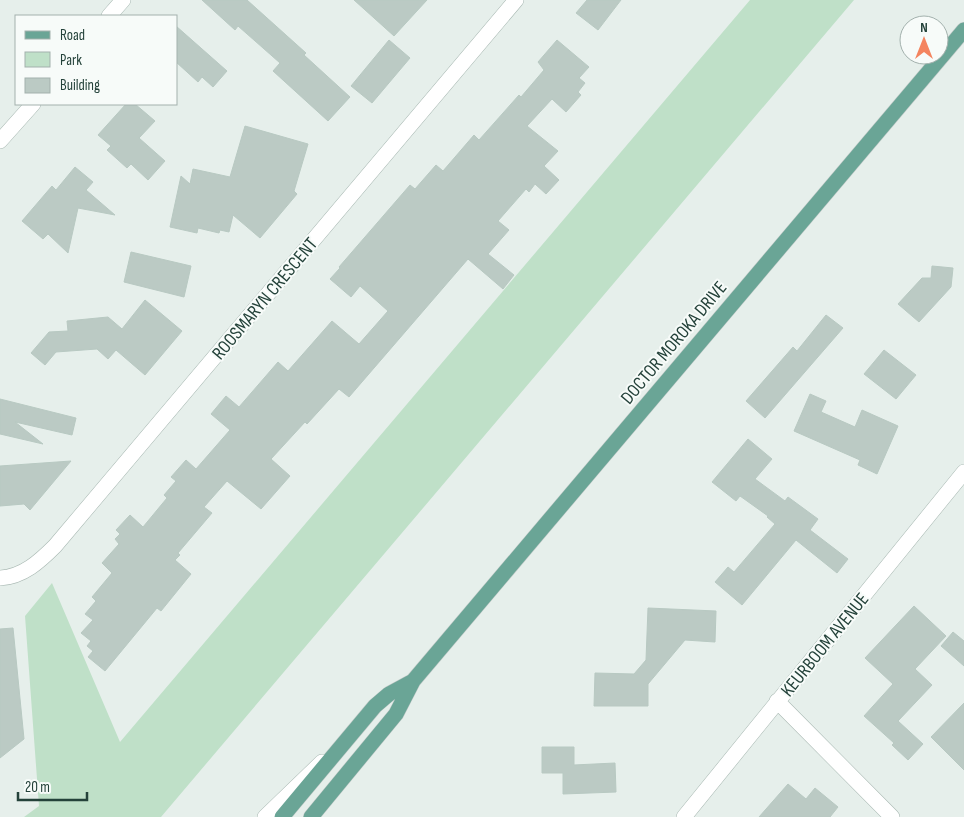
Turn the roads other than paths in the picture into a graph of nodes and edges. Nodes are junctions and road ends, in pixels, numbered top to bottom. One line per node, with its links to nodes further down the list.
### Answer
1 (123, 0): 3 (street)
2 (516, 0): 8 (street, ROOSMARYN CRESCENT)
3 (109, 15)
4 (964, 30): 9 (main road, DOCTOR MOROKA DRIVE)
5 (31, 105): 6 (street)
6 (0, 141)
7 (964, 472): 10 (street, KEURBOOM AVENUE)
8 (0, 578)
9 (413, 681): 11 (main road, DOCTOR MOROKA DRIVE); 14 (main road, DOCTOR MOROKA DRIVE)
10 (777, 701): 15 (street, KEURBOOM AVENUE); 16 (street)
11 (340, 748): 12 (street); 13 (main road, DOCTOR MOROKA DRIVE)
12 (265, 817)
13 (282, 817)
14 (311, 817)
15 (684, 817)
16 (892, 817)

